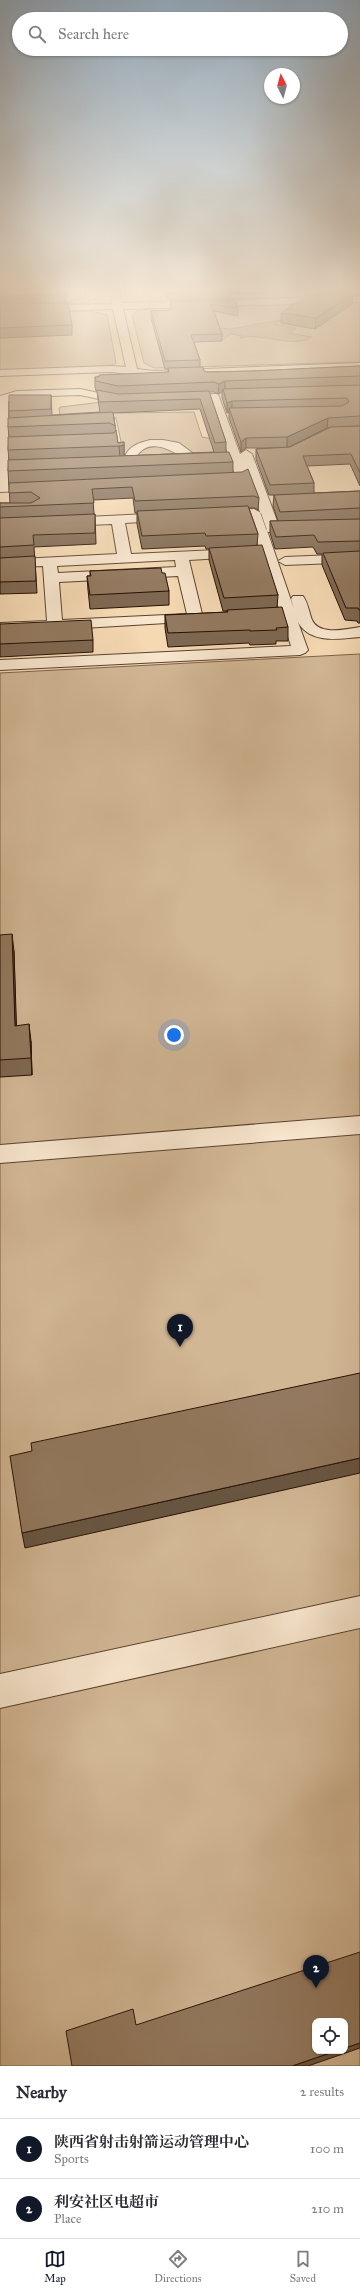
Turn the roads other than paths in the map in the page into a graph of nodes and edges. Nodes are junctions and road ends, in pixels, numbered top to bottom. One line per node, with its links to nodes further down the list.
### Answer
1 (73, 387): 3 (street)
2 (221, 387): 11 (street)
3 (74, 392): 4 (street); 5 (street)
4 (33, 394): 5 (street); 7 (street)
5 (102, 396): 11 (street)
6 (16, 424): 7 (street)
7 (1, 425): 8 (street)
8 (1, 444): 9 (street); 18 (street)
9 (17, 444)
10 (261, 454): 11 (street)
11 (241, 456): 12 (street); 19 (street); 23 (street)
12 (203, 460): 13 (street); 15 (street)
13 (173, 461)
14 (142, 462): 15 (street)
15 (119, 463): 16 (street)
16 (104, 464)
17 (17, 467): 18 (street)
18 (2, 468): 20 (street)
19 (242, 478): 20 (street); 21 (street)
20 (2, 489): 24 (street)
21 (249, 499)
22 (278, 500): 23 (street)
23 (263, 501): 30 (street)
24 (2, 503)
25 (206, 515): 31 (street)
26 (182, 516): 27 (street)
27 (118, 519): 28 (street); 33 (street)
28 (55, 522)
29 (289, 528): 30 (street)
30 (273, 529): 31 (street)
31 (277, 551): 32 (street); 34 (street); 40 (street); 45 (street)
32 (181, 556): 33 (street); 37 (street)
33 (125, 558): 35 (street)
34 (360, 558)
35 (50, 562): 36 (street); 38 (street)
36 (0, 564)
37 (184, 571): 38 (street); 41 (street)
38 (52, 578): 43 (street)
39 (273, 614): 40 (street)
40 (288, 614): 46 (street)
41 (195, 618): 42 (street); 43 (street)
42 (211, 618)
43 (55, 626): 44 (street)
44 (0, 628)
45 (360, 632)
46 (0, 665)
47 (360, 1125): 48 (street)
48 (0, 1154)
49 (360, 1612): 50 (street)
50 (0, 1691)

